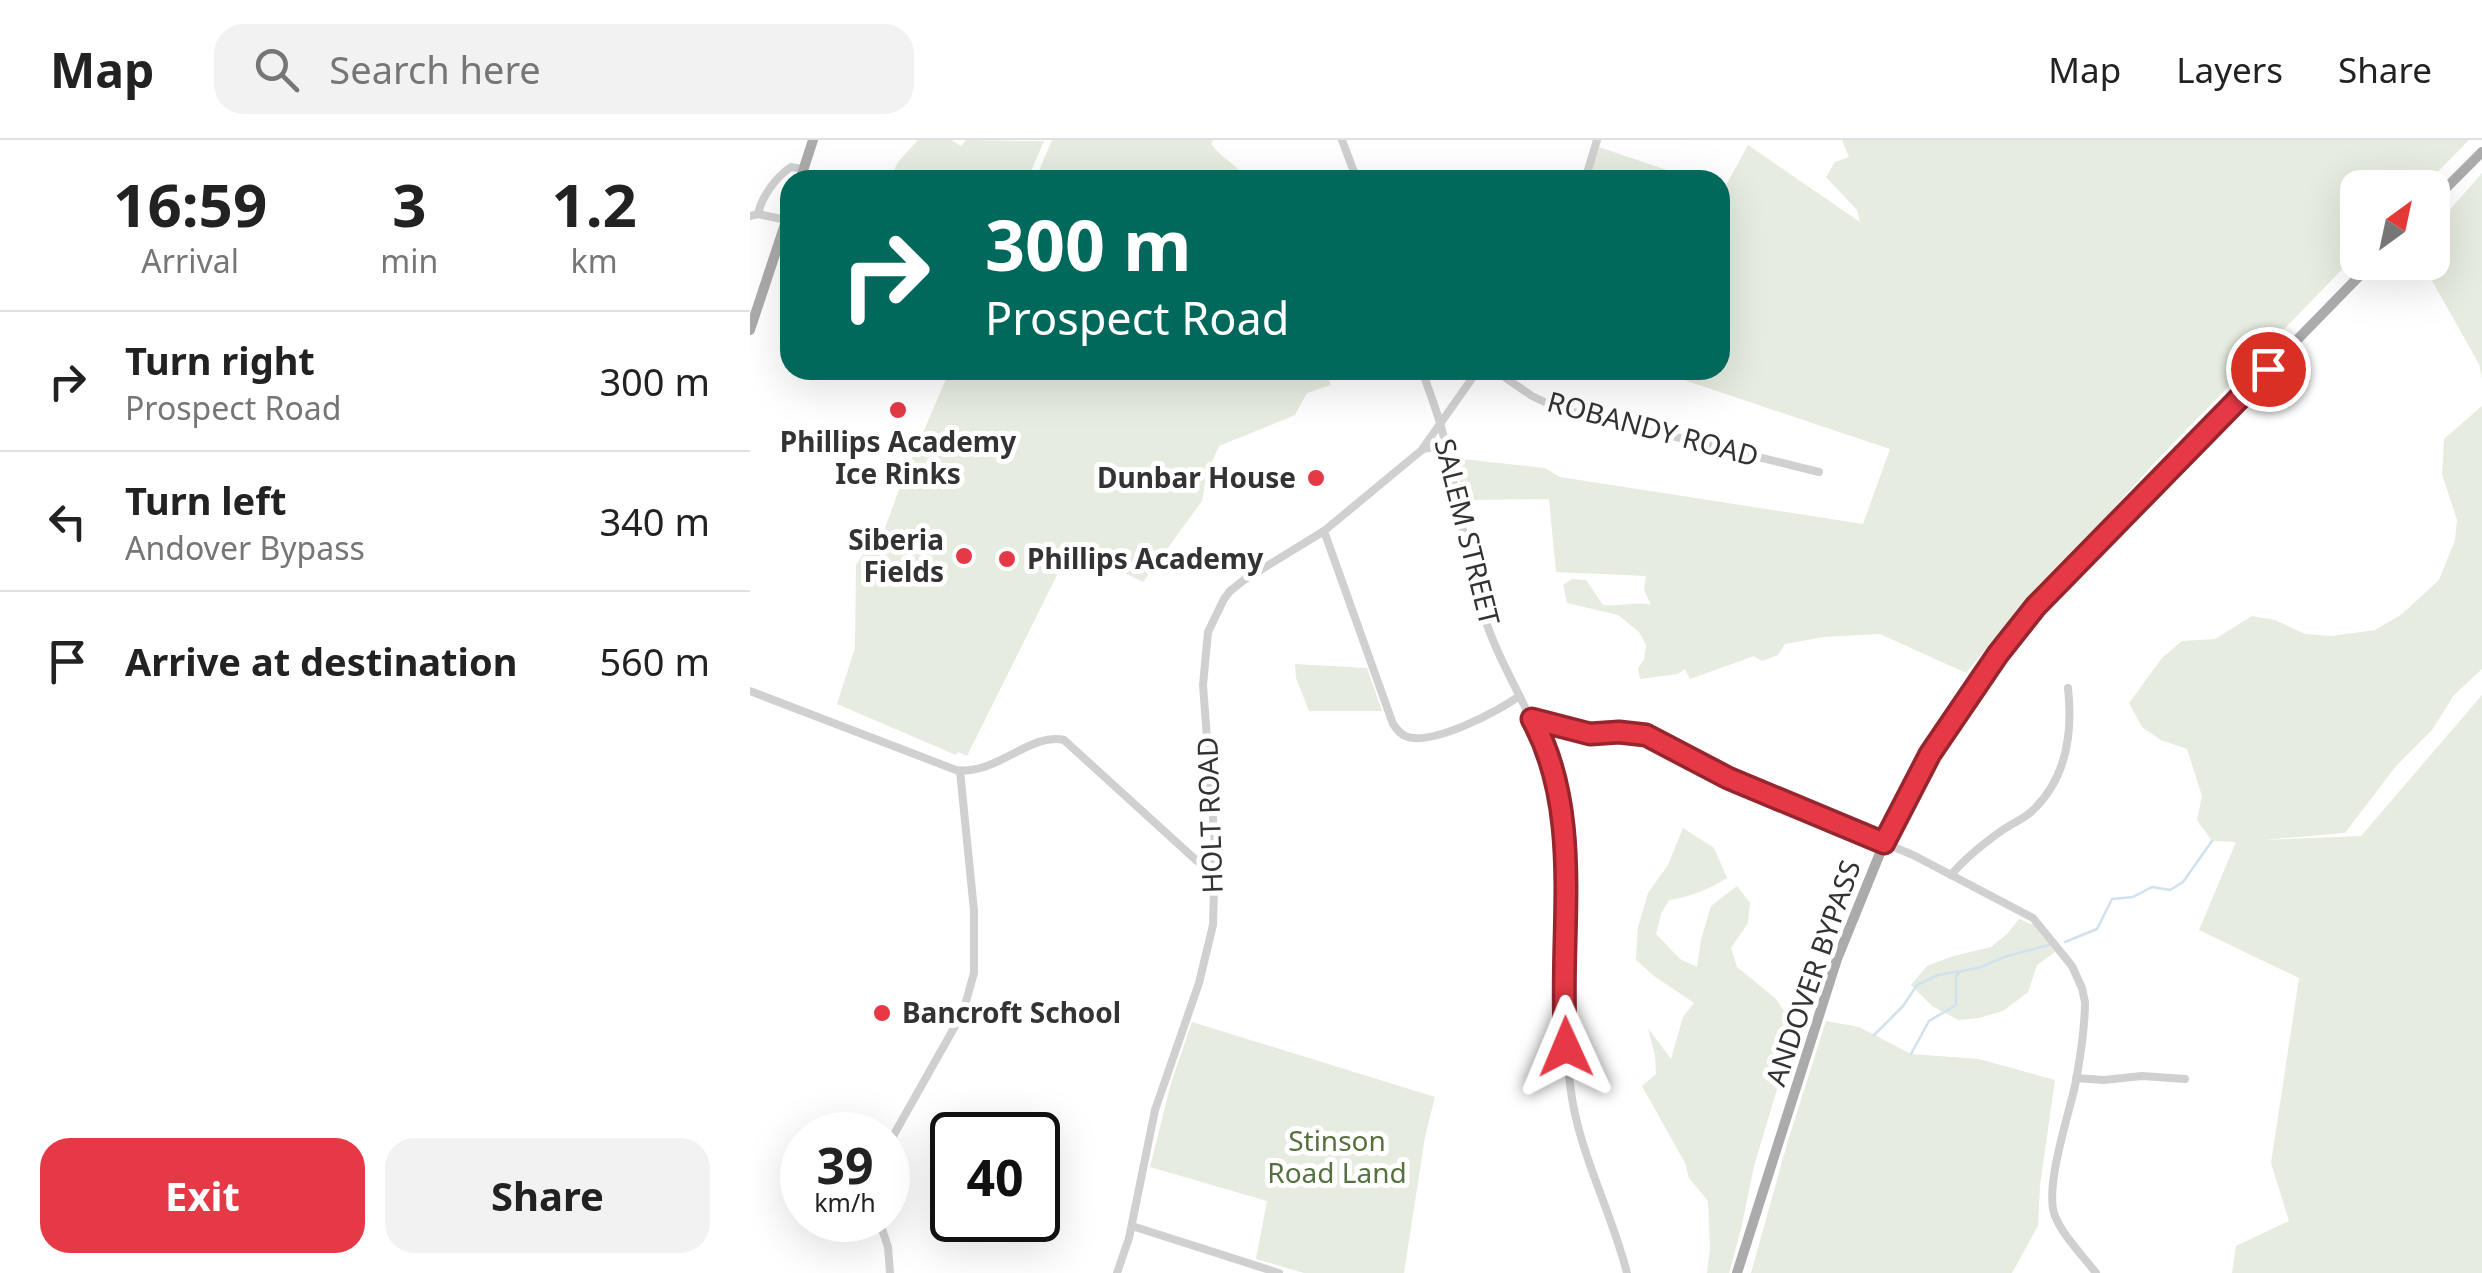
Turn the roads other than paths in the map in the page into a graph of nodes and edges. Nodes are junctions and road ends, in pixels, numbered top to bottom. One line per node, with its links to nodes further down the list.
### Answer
1 (813, 140): 5 (main road)
2 (1342, 140): 6 (street)
3 (1596, 140): 7 (street)
4 (2482, 152): 9 (main road)
5 (802, 170)
6 (1354, 170)
7 (1588, 170)
8 (780, 177): 10 (street)
9 (2450, 184)
10 (754, 215): 11 (street)
11 (780, 215)
12 (780, 239): 14 (main road)
13 (2354, 280): 28 (main road, ANDOVER BYPASS)
14 (750, 330)
15 (1425, 380): 18 (street, SALEM STREET)
16 (1471, 380): 18 (street, HOLT ROAD)
17 (1509, 380): 21 (street, ROBANDY ROAD)
18 (1440, 424): 19 (street, SALEM STREET); 20 (street, HOLT ROAD)
19 (1445, 442): 20 (street, HOLT ROAD); 25 (street, SALEM STREET)
20 (1423, 448): 22 (street, HOLT ROAD)
21 (1819, 472)
22 (1324, 532): 25 (street); 29 (street, HOLT ROAD)
23 (2068, 688): 30 (street)
24 (750, 690): 27 (street)
25 (1519, 696): 26 (street, SALEM STREET)
26 (1532, 719): 28 (street); 39 (street, SALEM STREET)
27 (960, 771): 29 (street); 33 (street)
28 (1884, 843): 30 (street); 40 (main road, ANDOVER BYPASS)
29 (1214, 870): 34 (street, HOLT ROAD)
30 (1952, 876): 31 (street)
31 (2076, 1078): 32 (street); 41 (street)
32 (2185, 1079)
33 (907, 1112)
34 (1132, 1226): 37 (street, HOLT ROAD); 38 (street)
35 (886, 1242): 36 (street)
36 (890, 1273)
37 (1117, 1273)
38 (1278, 1273)
39 (1627, 1273)
40 (1736, 1273)
41 (2096, 1273)

